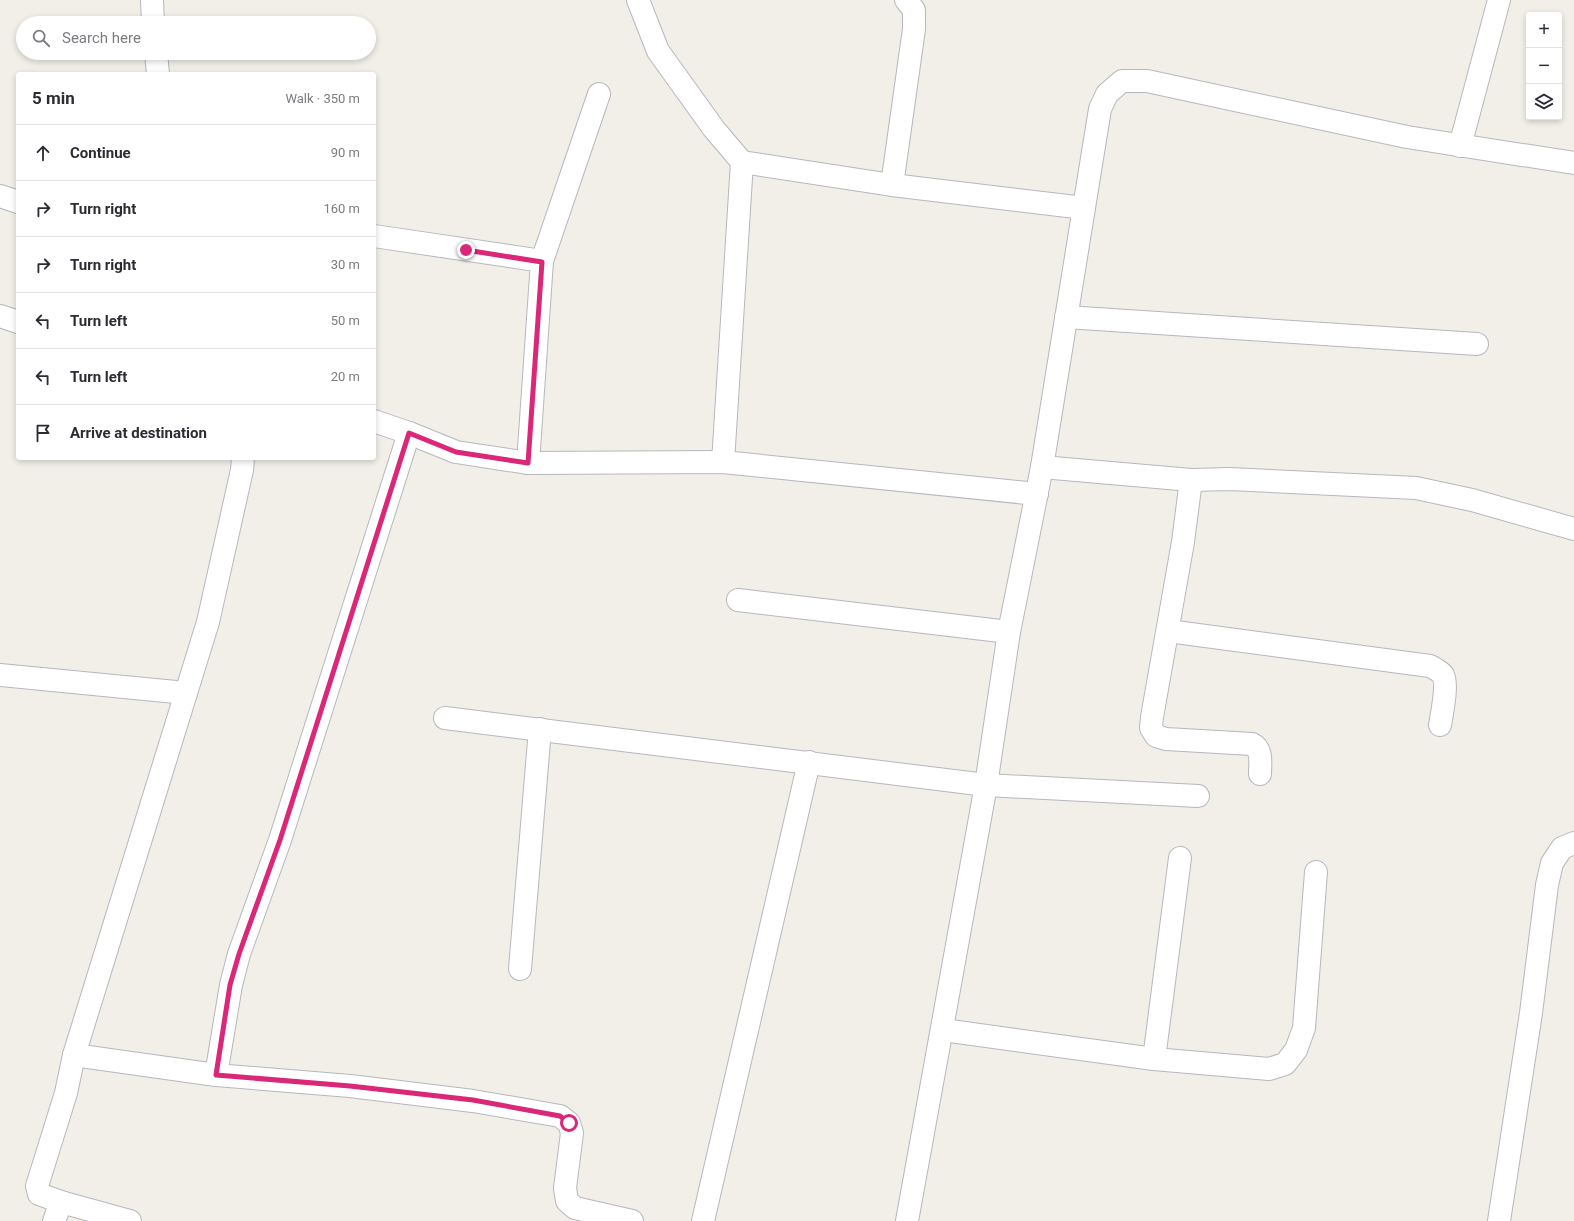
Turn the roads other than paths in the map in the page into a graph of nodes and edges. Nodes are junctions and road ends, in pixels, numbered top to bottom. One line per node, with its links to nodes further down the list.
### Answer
1 (152, 0): 5 (street)
2 (638, 0): 10 (street)
3 (906, 0): 12 (street)
4 (1499, 0): 9 (street)
5 (153, 16)
6 (157, 60): 7 (street)
7 (158, 72)
8 (599, 94): 17 (street)
9 (1460, 146): 11 (street); 15 (street)
10 (742, 162): 12 (street); 25 (street)
11 (1574, 163)
12 (892, 186): 15 (street)
13 (0, 196): 14 (street)
14 (16, 201)
15 (1084, 208): 19 (street)
16 (376, 236): 17 (street)
17 (542, 262): 26 (street)
18 (0, 316): 20 (street)
19 (1066, 317): 21 (street); 27 (street)
20 (16, 321)
21 (1477, 344)
22 (376, 422): 23 (street)
23 (409, 433): 26 (street); 50 (street)
24 (243, 460): 35 (street)
25 (723, 462): 26 (street); 29 (street)
26 (528, 463)
27 (1042, 466): 28 (street); 29 (street)
28 (1191, 480): 30 (street); 32 (street)
29 (1036, 494): 33 (street)
30 (1574, 529)
31 (738, 600): 33 (street)
32 (1168, 631): 37 (street); 40 (street)
33 (1009, 632): 41 (street)
34 (0, 675): 35 (street)
35 (186, 692): 48 (street)
36 (445, 718): 38 (street)
37 (1440, 725)
38 (540, 730): 39 (street); 46 (street)
39 (809, 762): 41 (street); 54 (street)
40 (1260, 774)
41 (986, 785): 42 (street); 47 (street)
42 (1198, 796)
43 (1574, 843): 56 (street)
44 (1180, 858): 49 (street)
45 (1316, 872): 49 (street)
46 (520, 969)
47 (943, 1030): 49 (street); 55 (street)
48 (74, 1055): 50 (street); 51 (street)
49 (1154, 1059)
50 (216, 1075): 53 (street)
51 (57, 1211): 52 (street)
52 (130, 1221)
53 (632, 1221)
54 (703, 1221)
55 (907, 1221)
56 (1499, 1221)

